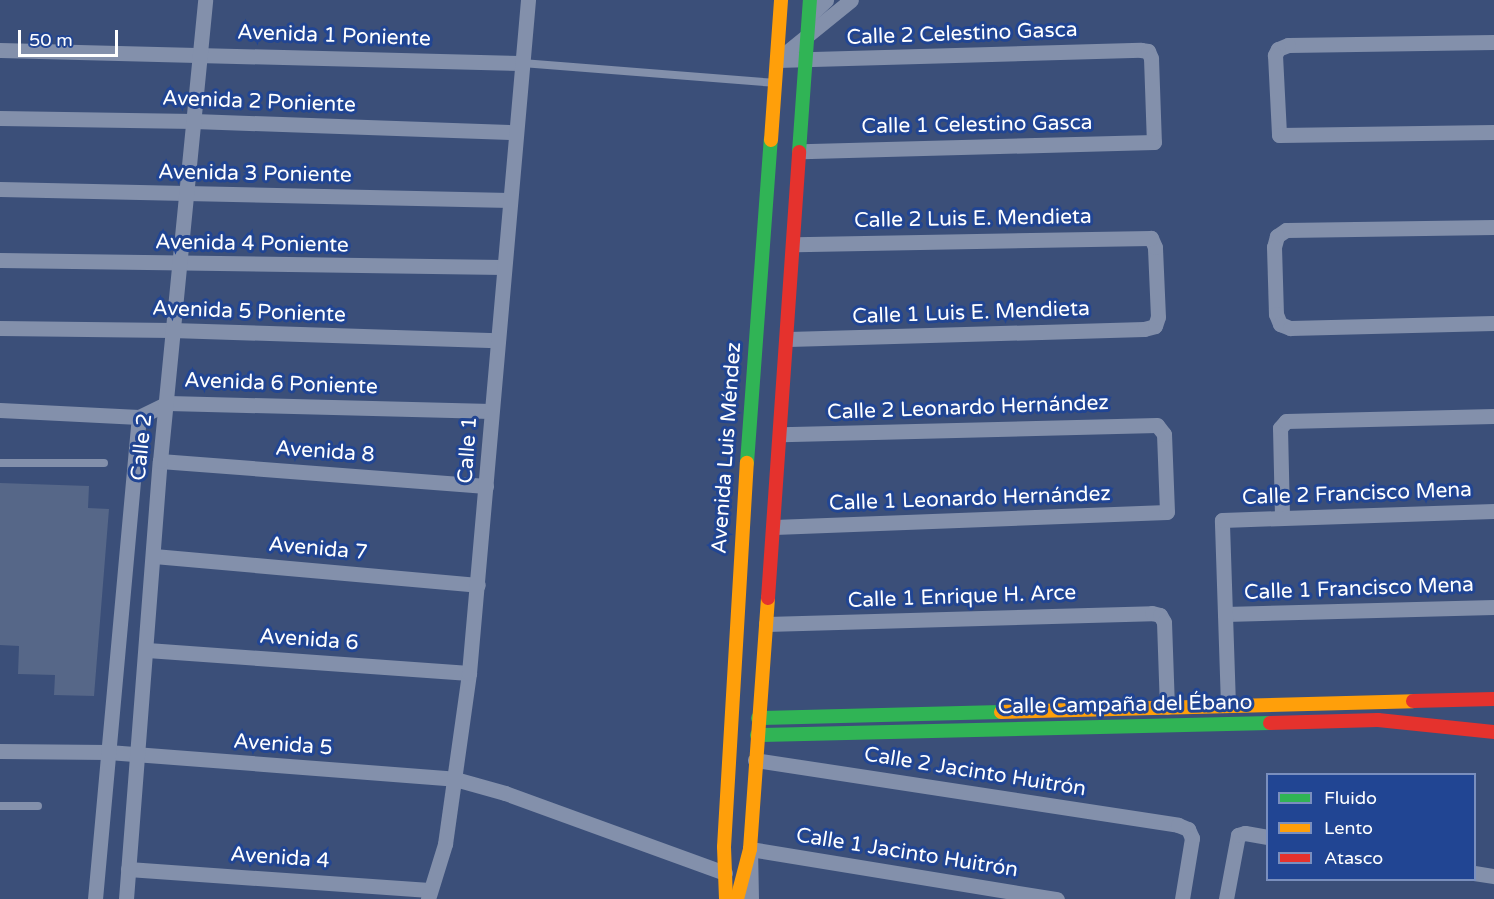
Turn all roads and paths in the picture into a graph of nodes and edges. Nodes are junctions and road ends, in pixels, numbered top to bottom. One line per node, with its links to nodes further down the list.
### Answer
1 (205, 0): 10 (street, Calle 2)
2 (528, 0): 13 (street, Calle 1)
3 (781, 0): 12 (main road, Avenida Luis Méndez)
4 (826, 0): 6 (street)
5 (851, 0): 7 (street)
6 (810, 8): 7 (main road)
7 (808, 37): 11 (main road); 12 (street)
8 (1494, 42): 18 (street)
9 (0, 50): 10 (street, Avenida 1 Poniente)
10 (200, 54): 13 (street, Avenida 1 Poniente); 16 (street, Calle 2)
11 (806, 59): 12 (street, Calle 2 Celestino Gasca); 19 (street, Calle 2 Celestino Gasca); 20 (main road)
12 (777, 60): 14 (main road, Avenida Luis Méndez)
13 (522, 63): 14 (lane); 17 (street, Calle 1)
14 (775, 84): 72 (main road, Avenida Luis Méndez)
15 (0, 118): 16 (street, Avenida 2 Poniente)
16 (194, 121): 17 (street, Avenida 2 Poniente); 22 (street, Calle 2)
17 (516, 132): 23 (street, Calle 1)
18 (1494, 132)
19 (1154, 142): 20 (street, Calle 1 Celestino Gasca)
20 (801, 151): 25 (main road)
21 (0, 189): 22 (street, Avenida 3 Poniente)
22 (187, 193): 23 (street, Avenida 3 Poniente); 27 (street, Calle 2)
23 (510, 200): 28 (street, Calle 1)
24 (1494, 227): 29 (street)
25 (795, 244): 30 (street, Calle 2 Luis E. Mendieta); 33 (main road)
26 (0, 260): 27 (street, Avenida 4 Poniente)
27 (179, 264): 28 (street, Avenida 4 Poniente); 32 (street, Calle 2)
28 (503, 267): 34 (street, Calle 1)
29 (1494, 322)
30 (1155, 326): 33 (street, Calle 1 Luis E. Mendieta)
31 (0, 328): 32 (street, Avenida 5 Poniente)
32 (172, 330): 34 (street, Avenida 5 Poniente); 35 (street, Calle 2)
33 (788, 339): 40 (main road)
34 (497, 340): 37 (street, Calle 1)
35 (168, 402): 37 (street, Avenida 6 Poniente); 39 (street, Avenida 6 Poniente); 41 (street, Calle 2)
36 (0, 410): 39 (street)
37 (492, 411): 44 (street, Calle 1)
38 (1494, 416): 47 (street)
39 (139, 417): 63 (street, Calle 2)
40 (781, 434): 46 (street, Calle 2 Leonardo Hernández); 48 (main road)
41 (160, 461): 44 (street, Avenida 8); 49 (street, Calle 2)
42 (104, 462): 43 (lane)
43 (0, 463)
44 (486, 486): 50 (street, Calle 1)
45 (1494, 511): 47 (street, Calle 2 Francisco Mena)
46 (1167, 512): 48 (street, Calle 1 Leonardo Hernández)
47 (1282, 516): 52 (street, Calle 2 Francisco Mena)
48 (774, 527): 53 (main road)
49 (154, 556): 50 (street, Avenida 7); 54 (street, Calle 2)
50 (478, 585): 55 (street, Calle 1)
51 (1494, 607): 52 (street, Calle 1 Francisco Mena)
52 (1225, 614): 57 (street)
53 (766, 624): 58 (street, Calle 1 Enrique H. Arce); 59 (main road)
54 (147, 650): 55 (street, Avenida 6); 64 (street, Calle 2)
55 (469, 673): 66 (street, Calle 1)
56 (1494, 699): 57 (main road, Calle Campaña del Ébano)
57 (1228, 705): 58 (main road, Calle Campaña del Ébano)
58 (1167, 707): 59 (main road, Calle Campaña del Ébano)
59 (758, 718): 61 (main road)
60 (1494, 732): 61 (main road, Calle Campaña del Ébano)
61 (757, 735): 65 (main road)
62 (0, 751): 63 (street, Avenida 5)
63 (108, 752): 64 (street, Avenida 5); 76 (street, Calle 2)
64 (138, 754): 66 (street, Avenida 5); 71 (street, Calle 2)
65 (755, 760): 70 (main road); 82 (street, Calle 2 Jacinto Huitrón)
66 (455, 779): 72 (street, Avenida 5); 75 (street, Calle 1)
67 (0, 806): 68 (lane)
68 (38, 806)
69 (1266, 837): 83 (street)
70 (750, 849): 79 (main road); 80 (street); 81 (street, Calle 1 Jacinto Huitrón)
71 (128, 869): 75 (street, Avenida 4); 77 (street, Calle 2)
72 (725, 873): 78 (main road, Avenida Luis Méndez)
73 (1476, 873): 74 (street)
74 (1494, 876)
75 (429, 895)
76 (94, 899)
77 (126, 899)
78 (726, 899)
79 (737, 899)
80 (751, 899)
81 (1057, 899)
82 (1182, 899)
83 (1226, 899)

